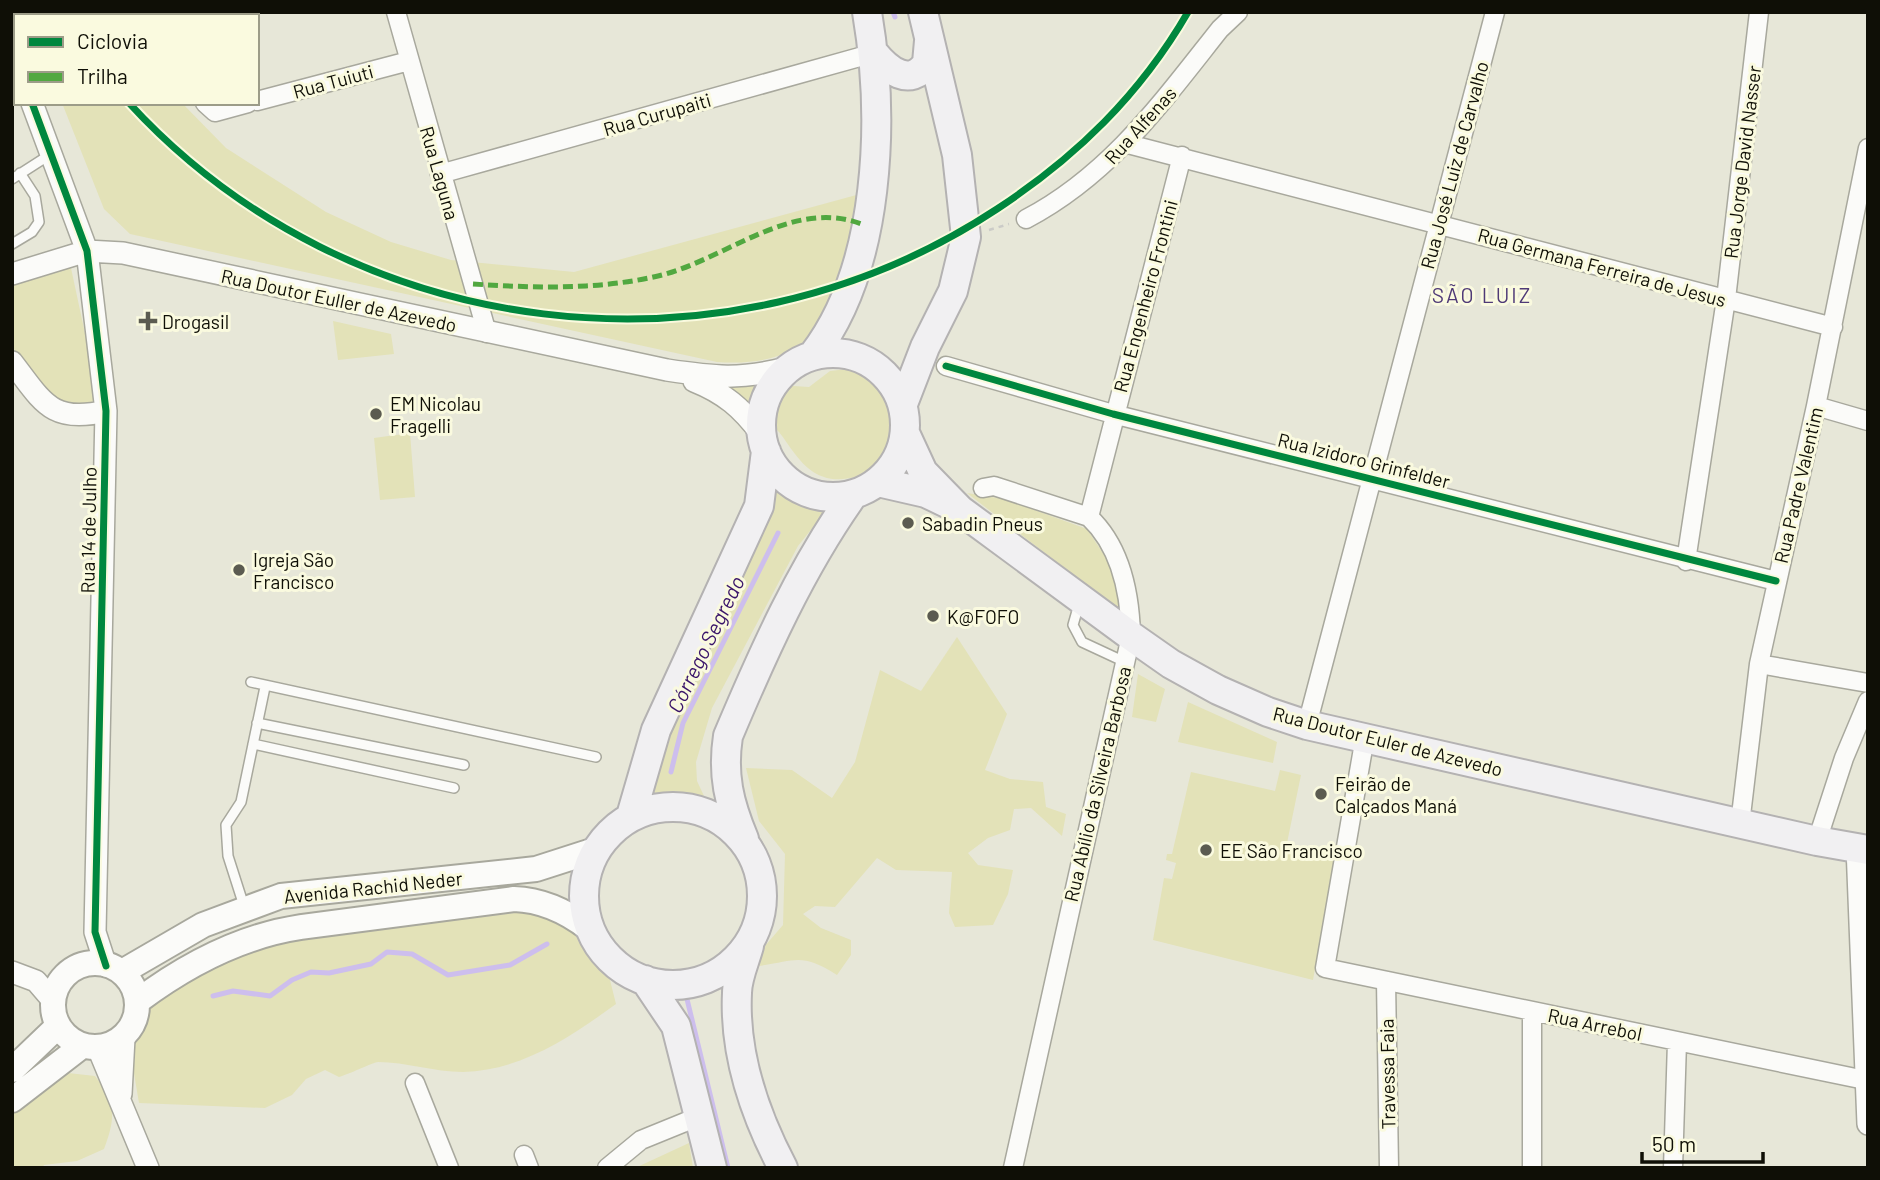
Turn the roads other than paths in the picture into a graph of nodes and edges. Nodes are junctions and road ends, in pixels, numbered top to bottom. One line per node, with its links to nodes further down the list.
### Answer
1 (396, 12): 8 (street, Rua Laguna)
2 (867, 12): 7 (main road)
3 (1238, 12): 13 (street, Rua Alfenas)
4 (1495, 12): 21 (street, Rua José Luiz de Carvalho)
5 (1759, 12): 25 (street, Rua Jorge David Nasser)
6 (926, 25): 7 (main road); 33 (main road)
7 (874, 53): 17 (street, Rua Curupaiti); 28 (main road)
8 (409, 61): 9 (street, Rua Tuiuti); 17 (street, Rua Laguna)
9 (259, 100)
10 (33, 105): 15 (street, Rua 14 de Julho)
11 (233, 105): 12 (street)
12 (210, 108)
13 (1128, 144): 16 (street, Rua Germana Ferreira de Jesus); 20 (street, Rua Alfenas)
14 (1868, 148): 19 (street, Rua Padre Valentim)
15 (51, 154): 18 (lane); 23 (street, Rua 14 de Julho)
16 (1182, 156): 21 (street, Rua Germana Ferreira de Jesus); 36 (street, Rua Engenheiro Frontini)
17 (440, 174): 27 (street, Rua Laguna)
18 (16, 176): 22 (lane)
19 (1863, 209): 26 (street, Rua Padre Valentim)
20 (1026, 219)
21 (1438, 223): 25 (street, Rua Germana Ferreira de Jesus); 40 (street, Rua José Luiz de Carvalho)
22 (12, 244)
23 (88, 251): 24 (street, Rua Doutor Euller de Azevedo); 27 (street, Rua Doutor Euller de Azevedo); 35 (street, Rua 14 de Julho)
24 (12, 274)
25 (1726, 299): 26 (street, Rua Germana Ferreira de Jesus); 46 (street, Rua Jorge David Nasser)
26 (1833, 327): 34 (street, Rua Padre Valentim)
27 (487, 333): 32 (street, Rua Doutor Euller de Azevedo)
28 (813, 355): 30 (main road); 33 (main road)
29 (946, 366): 36 (street, Rua Izidoro Grinfelder)
30 (787, 368): 32 (street, Rua Doutor Euller de Azevedo); 39 (main road)
31 (16, 369): 35 (street)
32 (667, 370): 39 (street, Rua Doutor Euller de Azevedo)
33 (903, 404): 38 (main road)
34 (1816, 406): 37 (street); 47 (street, Rua Padre Valentim)
35 (106, 411): 70 (street, Rua 14 de Julho)
36 (1113, 414): 40 (street, Rua Izidoro Grinfelder); 45 (street, Rua Engenheiro Frontini)
37 (1868, 422)
38 (905, 433): 41 (main road); 44 (main road)
39 (763, 443): 43 (main road); 61 (main road)
40 (1371, 477): 46 (street, Rua Izidoro Grinfelder); 55 (street, Rua José Luiz de Carvalho)
41 (878, 481): 43 (main road); 44 (main road)
42 (983, 488): 45 (street)
43 (853, 495): 63 (main road)
44 (960, 510): 48 (main road, Rua Doutor Euler de Azevedo)
45 (1089, 517): 48 (street, Rua Abílio da Silveira Barbosa)
46 (1686, 561): 47 (street, Rua Izidoro Grinfelder)
47 (1776, 582): 49 (street, Rua Padre Valentim)
48 (1128, 649): 55 (main road, Rua Doutor Euler de Azevedo); 92 (street, Rua Abílio da Silveira Barbosa)
49 (1759, 664): 51 (street); 62 (street, Rua Padre Valentim)
50 (251, 682): 52 (lane)
51 (1868, 683)
52 (265, 687): 54 (lane); 58 (lane)
53 (1868, 701): 64 (street)
54 (257, 723): 57 (lane); 59 (lane)
55 (1307, 725): 56 (main road, Rua Doutor Euler de Azevedo)
56 (1365, 737): 62 (main road, Rua Doutor Euler de Azevedo); 73 (street, Rua Arrebol)
57 (253, 744): 60 (lane); 67 (lane)
58 (596, 757)
59 (464, 765)
60 (454, 788)
61 (631, 816): 63 (main road); 66 (main road)
62 (1740, 824): 64 (main road, Rua Doutor Euler de Azevedo)
63 (744, 839): 69 (main road)
64 (1817, 841): 65 (main road, Rua Doutor Euler de Azevedo)
65 (1862, 849): 81 (street)
66 (595, 850): 67 (main road, Avenida Rachid Neder); 68 (main road)
67 (245, 908): 70 (main road, Avenida Rachid Neder)
68 (588, 928): 72 (main road); 74 (main road, Avenida Rachid Neder)
69 (749, 943): 72 (main road); 91 (main road)
70 (114, 969): 74 (main road); 76 (main road)
71 (12, 972): 76 (street)
72 (645, 980): 85 (main road)
73 (1386, 981): 75 (street, Rua Arrebol); 93 (street, Travessa Faia)
74 (138, 1001): 77 (main road)
75 (1532, 1011): 78 (street, Rua Arrebol); 94 (street)
76 (56, 1014): 79 (main road); 80 (main road)
77 (124, 1038): 79 (main road); 84 (street)
78 (1677, 1042): 81 (street, Rua Arrebol); 95 (street)
79 (90, 1047): 83 (main road); 84 (street)
80 (12, 1070)
81 (1865, 1080): 86 (street)
82 (415, 1083): 88 (street)
83 (12, 1100)
84 (121, 1100): 87 (street)
85 (700, 1116): 89 (street); 90 (main road)
86 (1868, 1125)
87 (148, 1168)
88 (449, 1168)
89 (607, 1168)
90 (712, 1168)
91 (783, 1168)
92 (1013, 1168)
93 (1389, 1168)
94 (1532, 1168)
95 (1673, 1168)

